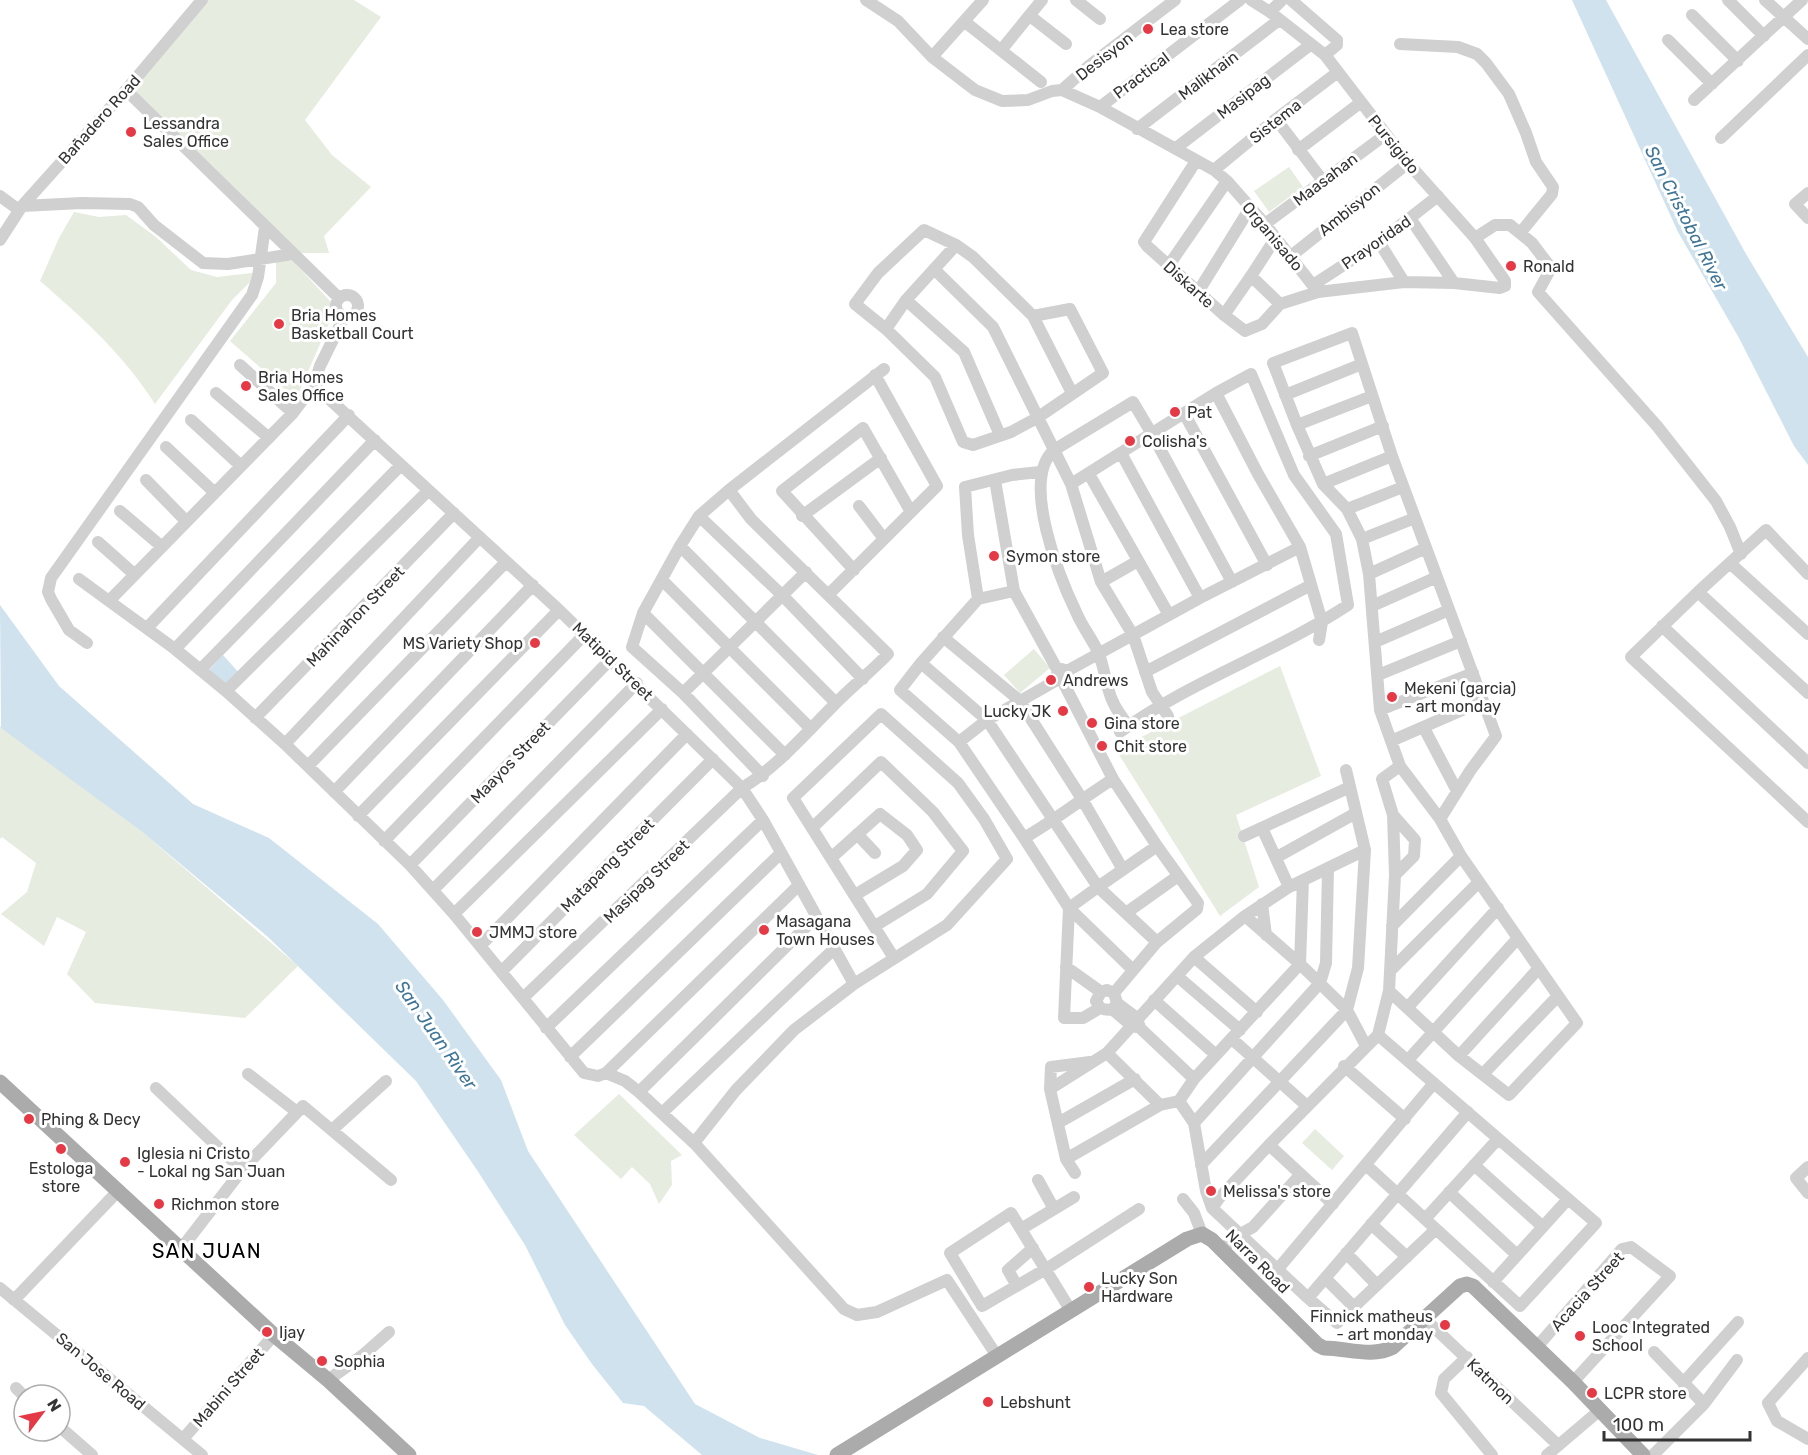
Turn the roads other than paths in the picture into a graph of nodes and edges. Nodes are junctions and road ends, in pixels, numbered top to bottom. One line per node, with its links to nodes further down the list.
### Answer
1 (202, 0): 34 (street, Bañadero Road)
2 (866, 0): 29 (street)
3 (983, 0): 19 (street)
4 (1042, 0): 15 (street)
5 (1076, 0): 18 (street)
6 (1175, 0): 35 (street, Desisyon)
7 (1240, 0): 38 (street, Practical)
8 (1251, 0): 16 (street)
9 (1282, 0): 16 (street, Malikhain)
10 (1291, 0): 28 (street)
11 (1728, 0): 20 (street)
12 (1765, 0): 17 (street)
13 (1802, 0): 17 (street)
14 (1692, 15): 30 (street)
15 (1030, 16): 23 (street); 26 (street)
16 (1274, 16): 25 (street, Pursigido); 40 (street, Malikhain)
17 (1784, 18): 20 (street); 21 (street)
18 (1100, 19)
19 (965, 22): 26 (street); 29 (street)
20 (1764, 36): 30 (street)
21 (1808, 39)
22 (1668, 40): 33 (street)
23 (1066, 44)
24 (1400, 44): 59 (street)
25 (1310, 45): 28 (street, Pursigido); 43 (street, Masipag)
26 (1002, 49): 32 (street)
27 (1808, 55): 42 (street)
28 (1325, 56): 31 (street, Pursigido)
29 (932, 57): 35 (street)
30 (1738, 61): 33 (street)
31 (1338, 72): 37 (street, Pursigido); 39 (street, Sistema)
32 (1041, 82)
33 (1712, 84): 36 (street)
34 (126, 90): 53 (street, Bañadero Road); 58 (street)
35 (1062, 90): 38 (street, Organisado)
36 (1694, 100)
37 (1360, 103): 41 (street, Pursigido); 44 (street)
38 (1100, 107): 40 (street, Organisado)
39 (1276, 119): 44 (street); 47 (street, Sistema)
40 (1137, 129): 43 (street, Organisado)
41 (1385, 135): 46 (street, Pursigido); 49 (street, Maasahan)
42 (1721, 138)
43 (1176, 148): 45 (street, Organisado)
44 (1298, 150): 49 (street)
45 (1196, 161): 47 (street, Organisado); 68 (street, Diskarte)
46 (1408, 163): 52 (street, Pursigido); 66 (street, Ambisyon)
47 (1214, 170): 48 (street, Organisado)
48 (1227, 181): 54 (street, Organisado); 68 (street)
49 (1323, 181): 57 (street, Maasahan)
50 (1808, 193): 56 (street)
51 (0, 196): 53 (street)
52 (1438, 196): 55 (street, Prayoridad); 60 (street, Pursigido)
53 (20, 208): 62 (street, Bañadero Road); 67 (street)
54 (1250, 208): 57 (street, Organisado); 74 (street)
55 (1410, 218): 63 (street, Prayoridad); 72 (street)
56 (1808, 218)
57 (1265, 224): 61 (street, Organisado)
58 (265, 227): 65 (street); 67 (street)
59 (1521, 232): 60 (street); 136 (street)
60 (1475, 238): 72 (street, Pursigido)
61 (1275, 239): 66 (street, Organisado); 70 (street)
62 (0, 240)
63 (1379, 242): 71 (street); 73 (street, Prayoridad)
64 (956, 245): 69 (street); 78 (street); 81 (street)
65 (293, 254): 67 (street); 75 (street)
66 (1291, 256): 73 (street, Organisado)
67 (260, 259): 176 (street)
68 (1169, 265): 74 (street, Diskarte)
69 (934, 269): 76 (street); 93 (street)
70 (1251, 276): 77 (street); 79 (street)
71 (1404, 282): 72 (street); 73 (street)
72 (1454, 283)
73 (1316, 289): 77 (street, Diskarte)
74 (1197, 292): 79 (street, Diskarte)
75 (339, 298): 80 (street); 80 (street)
76 (906, 300): 81 (street); 98 (street)
77 (1280, 304): 79 (street, Diskarte)
78 (1033, 315): 86 (street); 86 (street)
79 (1224, 315)
80 (344, 317): 84 (street)
81 (886, 329): 98 (street)
82 (1362, 364): 88 (street); 88 (street); 89 (street)
83 (240, 365): 90 (street)
84 (314, 385): 90 (street); 92 (street, Matipid Street)
85 (216, 393): 99 (street)
86 (1072, 393): 93 (street)
87 (1216, 393): 91 (street); 134 (street); 166 (street)
88 (1285, 395): 95 (street)
89 (1372, 396): 95 (street); 96 (street)
90 (293, 413): 99 (street)
91 (1184, 413): 97 (street); 140 (street)
92 (349, 416): 100 (street, Matipid Street); 168 (street)
93 (1037, 418): 98 (street); 102 (street)
94 (191, 420): 108 (street)
95 (1297, 425): 104 (street)
96 (1383, 426): 104 (street); 105 (street)
97 (1152, 434): 102 (street); 103 (street); 150 (street)
98 (1000, 435)
99 (268, 437): 108 (street)
100 (375, 440): 107 (street, Matipid Street); 178 (street)
101 (166, 447): 118 (street)
102 (1054, 450): 109 (street); 113 (street)
103 (1121, 453): 110 (street); 157 (street)
104 (1309, 456): 114 (street)
105 (1392, 456): 114 (street); 115 (street)
106 (881, 458): 122 (street); 125 (street); 125 (street)
107 (402, 465): 117 (street, Matipid Street); 182 (street)
108 (241, 466): 118 (street)
109 (1040, 472): 112 (street); 179 (street)
110 (1089, 474): 113 (street); 137 (street)
111 (146, 480): 127 (street)
112 (994, 480): 153 (street); 158 (street)
113 (1071, 484): 149 (street)
114 (1323, 484): 120 (street)
115 (1403, 487): 120 (street); 126 (street)
116 (729, 490): 122 (street); 124 (street); 142 (street)
117 (428, 491): 123 (street, Matipid Street); 190 (street)
118 (215, 492): 127 (street)
119 (859, 506): 129 (street)
120 (1347, 510): 130 (street)
121 (120, 511): 132 (street)
122 (911, 512): 129 (street)
123 (454, 513): 128 (street, Matipid Street); 199 (street, Mahinahon Street)
124 (699, 516): 133 (street); 156 (street)
125 (802, 516): 141 (street)
126 (1415, 518): 130 (street); 135 (street)
127 (186, 521): 132 (street)
128 (480, 537): 138 (street, Matipid Street); 206 (street)
129 (884, 539): 141 (street)
130 (1362, 539): 144 (street)
131 (98, 542): 143 (street)
132 (161, 546): 143 (street)
133 (680, 546): 148 (street); 165 (street)
134 (1300, 547): 140 (street); 152 (street)
135 (1426, 548): 144 (street); 146 (street)
136 (1741, 554): 139 (street); 145 (street)
137 (1138, 561): 149 (street); 164 (street)
138 (506, 562): 151 (street, Matipid Street); 210 (street)
139 (1731, 564): 154 (street); 170 (street)
140 (1267, 565): 150 (street)
141 (854, 570): 155 (street)
142 (806, 572): 155 (street); 156 (street)
143 (135, 574): 159 (street)
144 (1369, 574): 160 (street)
145 (1808, 574)
146 (1437, 577): 160 (street); 162 (street)
147 (79, 579): 159 (street)
148 (662, 580): 163 (street); 177 (street)
149 (1101, 582): 171 (street)
150 (1232, 582): 157 (street)
151 (533, 585): 161 (street, Matipid Street); 218 (street)
152 (1311, 585): 166 (street); 183 (street)
153 (1014, 591): 158 (street); 187 (street)
154 (1698, 592): 167 (street); 192 (street)
155 (828, 595): 188 (street, Masipag Street)
156 (783, 596): 165 (street); 188 (street)
157 (1200, 598): 164 (street)
158 (978, 599): 172 (street)
159 (109, 601): 168 (street)
160 (1372, 606): 175 (street)
161 (559, 610): 169 (street, Matipid Street); 222 (street)
162 (1449, 610): 174 (street); 175 (street)
163 (643, 613): 185 (street); 191 (street)
164 (1169, 615): 171 (street)
165 (755, 622): 177 (street); 195 (street)
166 (1322, 622): 173 (street); 198 (street)
167 (1662, 626): 209 (street); 226 (street)
168 (147, 628): 178 (street)
169 (585, 634): 180 (street, Matipid Street); 232 (street)
170 (1808, 634)
171 (1133, 635): 179 (street); 183 (street)
172 (944, 638): 181 (street); 193 (street)
173 (1319, 640)
174 (1461, 641): 184 (street); 186 (street)
175 (1375, 642): 186 (street)
176 (87, 643)
177 (730, 646): 185 (street); 202 (street)
178 (175, 649): 182 (street)
179 (1098, 654): 187 (street); 198 (street)
180 (611, 659): 189 (street, Matipid Street); 240 (street, Maayos Street)
181 (921, 663): 200 (street); 205 (street)
182 (200, 670): 190 (street)
183 (1145, 672): 198 (street)
184 (1473, 673): 194 (street); 197 (street)
185 (704, 674): 191 (street); 207 (street)
186 (1378, 675): 197 (street)
187 (1061, 676): 193 (street); 214 (street)
188 (863, 679): 195 (street, Masipag Street)
189 (637, 684): 196 (street, Matipid Street); 250 (street)
190 (226, 691): 199 (street)
191 (683, 693): 213 (street)
192 (1808, 693)
193 (1019, 700): 200 (street); 219 (street)
194 (1483, 701): 201 (street); 217 (street)
195 (836, 703): 202 (street, Masipag Street)
196 (662, 709): 203 (street, Matipid Street); 256 (street)
197 (1380, 710): 204 (street)
198 (1165, 711)
199 (255, 718): 206 (street)
200 (987, 720): 205 (street); 225 (street)
201 (1424, 728): 204 (street); 217 (street)
202 (811, 729): 207 (street, Masipag Street)
203 (687, 734): 208 (street, Matipid Street); 264 (street)
204 (1391, 741): 211 (street)
205 (959, 742): 231 (street)
206 (285, 744): 210 (street)
207 (785, 755): 213 (street, Masipag Street)
208 (713, 759): 216 (street, Matipid Street); 272 (street, Matapang Street)
209 (1808, 763)
210 (308, 766): 218 (street)
211 (1400, 766): 221 (street); 223 (street)
212 (1346, 770): 215 (street)
213 (762, 776): 216 (street, Masipag Street)
214 (1113, 779): 219 (street); 233 (street)
215 (1350, 787): 220 (street); 228 (street)
216 (742, 788): 224 (street, Matipid Street); 279 (street, Masipag Street)
217 (1457, 791): 223 (street)
218 (334, 792): 222 (street)
219 (1082, 799): 225 (street); 241 (street)
220 (1356, 813): 234 (street); 238 (street)
221 (1393, 815): 243 (street); 243 (street)
222 (358, 816): 232 (street)
223 (1440, 819): 237 (street)
224 (763, 820): 235 (street, Matipid Street); 286 (street)
225 (1054, 820): 231 (street); 248 (street)
226 (1808, 822)
227 (812, 828): 239 (street); 259 (street); 267 (street)
228 (1262, 828): 230 (street); 238 (street)
229 (857, 834): 236 (street); 239 (street); 251 (street)
230 (1244, 836)
231 (1024, 838): 253 (street)
232 (384, 841): 240 (street)
233 (1157, 846): 241 (street); 244 (street)
234 (1365, 850): 242 (street); 283 (street)
235 (781, 853): 247 (street, Matipid Street); 294 (street)
236 (875, 853)
237 (1461, 856): 246 (street); 260 (street)
238 (1276, 857): 249 (street)
239 (831, 858): 251 (street)
240 (410, 865): 250 (street)
241 (1122, 868): 248 (street)
242 (1328, 868): 245 (street); 275 (street)
243 (1395, 875): 260 (street)
244 (1178, 876): 255 (street); 263 (street)
245 (1303, 880): 249 (street); 268 (street)
246 (1479, 882): 254 (street); 273 (street)
247 (799, 885): 257 (street, Matipid Street); 299 (street)
248 (1098, 887): 253 (street); 255 (street)
249 (1289, 887): 252 (street)
250 (433, 890): 256 (street)
251 (855, 895): 259 (street)
252 (1262, 904): 258 (street); 261 (street)
253 (1069, 908): 269 (street); 271 (street)
254 (1498, 908): 262 (street); 282 (street)
255 (1126, 913): 263 (street)
256 (454, 914): 264 (street)
257 (816, 916): 265 (street, Matipid Street); 310 (street)
258 (1245, 916): 261 (street); 266 (street)
259 (875, 926): 267 (street)
260 (1392, 926): 273 (street)
261 (1266, 935): 268 (street)
262 (1518, 938): 270 (street); 287 (street)
263 (1157, 942): 271 (street)
264 (480, 946): 272 (street)
265 (834, 949): 276 (street, Matipid Street); 316 (street)
266 (1194, 957): 274 (street); 284 (street)
267 (894, 958): 276 (street)
268 (1300, 963): 275 (street); 284 (street)
269 (1066, 967): 281 (street); 281 (street)
270 (1539, 968): 278 (street); 293 (street)
271 (1132, 970): 281 (street)
272 (502, 971): 279 (street)
273 (1390, 972): 277 (street)
274 (1177, 976): 280 (street); 288 (street)
275 (1320, 983): 283 (street); 295 (street)
276 (854, 984): 316 (street)
277 (1389, 991): 282 (street); 289 (street)
278 (1558, 996): 301 (street); 301 (street)
279 (523, 998): 286 (street)
280 (1154, 1000): 285 (street); 292 (street)
281 (1111, 1003): 285 (street)
282 (1408, 1007): 287 (street)
283 (1347, 1010): 290 (street); 306 (street)
284 (1257, 1012): 288 (street)
285 (1136, 1024): 291 (street); 303 (street)
286 (546, 1028): 294 (street)
287 (1433, 1033): 293 (street); 296 (street)
288 (1236, 1035): 292 (street); 295 (street)
289 (1378, 1035): 290 (street); 296 (street)
290 (1366, 1046): 298 (street)
291 (1107, 1053): 297 (street); 302 (street)
292 (1216, 1055): 303 (street)
293 (1459, 1056): 301 (street)
294 (570, 1057): 299 (street)
295 (1254, 1059): 306 (street); 319 (street)
296 (1408, 1060): 307 (street)
297 (1094, 1061): 309 (street); 309 (street)
298 (1344, 1066): 313 (street); 317 (street)
299 (606, 1073): 310 (street)
300 (248, 1074): 314 (street)
301 (1483, 1074)
302 (1135, 1079): 312 (street); 318 (street)
303 (1194, 1079): 311 (street)
304 (386, 1081): 320 (street)
305 (0, 1082): 334 (main road)
306 (1279, 1082): 313 (street); 325 (street)
307 (1434, 1083): 315 (street); 317 (street)
308 (156, 1089): 329 (street)
309 (1050, 1089): 318 (street)
310 (639, 1092): 316 (street)
311 (1179, 1101): 312 (street); 319 (street)
312 (1160, 1105): 324 (street)
313 (1307, 1106): 323 (street)
314 (297, 1112): 320 (street); 329 (street)
315 (1468, 1112): 321 (street); 337 (street)
316 (662, 1113)
317 (1405, 1119): 326 (street)
318 (1058, 1123): 324 (street)
319 (1194, 1123): 325 (street)
320 (332, 1130): 332 (street)
321 (1498, 1139): 327 (street); 340 (street)
322 (696, 1145): 376 (street)
323 (1269, 1145): 331 (street); 342 (street)
324 (1066, 1159): 330 (street)
325 (1201, 1165): 342 (street)
326 (1366, 1165): 337 (street); 341 (street)
327 (1474, 1165): 335 (street); 347 (street)
328 (1808, 1167): 336 (street)
329 (242, 1170): 353 (street)
330 (1075, 1173)
331 (1300, 1175): 341 (street); 351 (street)
332 (391, 1180)
333 (1038, 1180): 343 (street)
334 (118, 1190): 353 (main road); 367 (street)
335 (1449, 1192): 345 (street); 356 (street)
336 (1808, 1193)
337 (1397, 1194): 345 (street); 346 (street)
338 (1074, 1197): 343 (street)
339 (1183, 1199): 350 (street)
340 (1568, 1199): 347 (street); 362 (street)
341 (1333, 1204): 360 (street)
342 (1212, 1208): 351 (street)
343 (1054, 1209): 348 (street)
344 (1140, 1209): 359 (street)
345 (1425, 1219): 349 (street)
346 (1371, 1224): 355 (street); 357 (street)
347 (1543, 1227): 356 (street)
348 (1021, 1229): 352 (street); 364 (street)
349 (1436, 1229): 357 (street); 362 (street)
350 (1202, 1234): 354 (main road, Narra Road); 369 (main road, Narra Road)
351 (1244, 1239): 354 (street); 358 (street); 360 (street)
352 (1033, 1248): 359 (street); 364 (street)
353 (181, 1249): 373 (main road)
354 (1221, 1250): 358 (main road, Narra Road)
355 (1346, 1253): 361 (street); 363 (street)
356 (1517, 1255): 362 (street)
357 (1407, 1257): 363 (street)
358 (1233, 1263): 370 (main road, Narra Road)
359 (1046, 1269): 364 (street); 369 (street)
360 (1277, 1270): 366 (street)
361 (1326, 1279): 366 (street); 368 (street)
362 (1493, 1282)
363 (1377, 1285): 368 (street)
364 (1017, 1286)
365 (0, 1287): 367 (street, San Jose Road)
366 (1308, 1298): 368 (street)
367 (15, 1299): 386 (street, San Jose Road)
368 (1354, 1307)
369 (1071, 1311): 376 (main road, Narra Road)
370 (1424, 1318): 374 (main road, Narra Road); 377 (street, Katmon)
371 (1738, 1322): 382 (street)
372 (389, 1332): 380 (street)
373 (274, 1335): 380 (main road); 386 (street, Mabini Street)
374 (1536, 1348): 381 (main road, Narra Road); 381 (street, Acacia Street)
375 (1654, 1352): 382 (street)
376 (997, 1356): 393 (main road, Narra Road)
377 (1467, 1357): 388 (street, Katmon); 394 (street)
378 (1808, 1358): 387 (street)
379 (1737, 1360): 383 (street)
380 (328, 1380): 392 (main road)
381 (1573, 1382): 384 (main road, Narra Road)
382 (1683, 1383): 383 (street)
383 (1704, 1404): 396 (street)
384 (1600, 1410): 388 (street); 389 (main road, Narra Road)
385 (72, 1438): 390 (street)
386 (183, 1439): 391 (street, San Jose Road)
387 (1808, 1439)
388 (1558, 1445): 395 (street)
389 (1637, 1453)
390 (92, 1455)
391 (202, 1455)
392 (409, 1455)
393 (837, 1455)
394 (1492, 1455)
395 (1547, 1455)
396 (1653, 1455)

